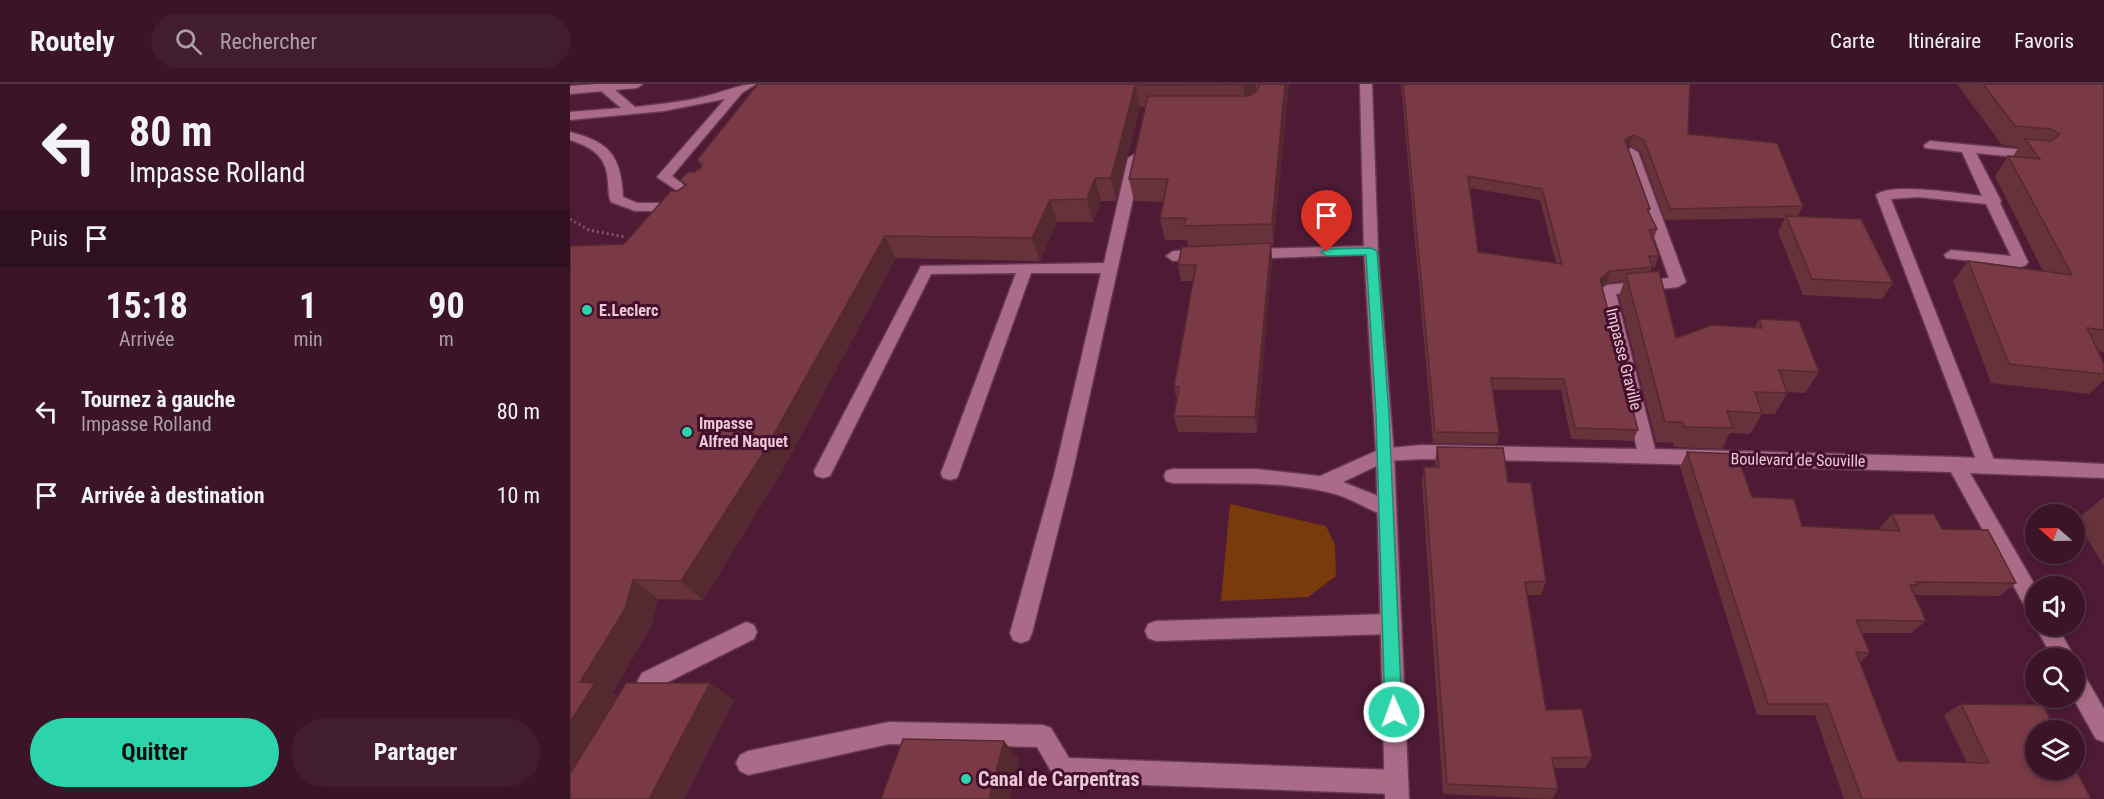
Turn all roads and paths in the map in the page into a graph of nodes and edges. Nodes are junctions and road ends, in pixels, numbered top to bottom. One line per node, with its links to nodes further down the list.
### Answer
1 (637, 84): 4 (street)
2 (750, 84): 6 (street)
3 (1366, 84): 20 (street)
4 (604, 87): 5 (street); 7 (street)
5 (570, 90)
6 (736, 93): 7 (street); 15 (street)
7 (630, 110): 8 (street)
8 (570, 116)
9 (570, 136): 17 (street)
10 (1138, 145): 23 (street)
11 (1930, 145): 12 (street)
12 (1967, 149): 14 (street); 16 (street)
13 (1631, 152): 26 (street, Impasse Graville)
14 (2037, 155)
15 (708, 188)
16 (1994, 201): 21 (street); 28 (street)
17 (692, 207)
18 (570, 219): 19 (path)
19 (631, 237)
20 (1371, 251): 22 (street); 25 (street)
21 (1951, 255)
22 (1173, 256)
23 (1110, 268): 24 (street); 39 (street)
24 (1025, 270): 29 (street); 31 (street)
25 (1384, 454): 26 (street, Boulevard de Souville); 33 (street); 34 (street)
26 (1648, 456): 27 (street, Boulevard de Souville)
27 (1956, 464): 28 (street, Boulevard de Souville); 35 (street)
28 (1987, 465): 30 (street, Boulevard de Souville)
29 (823, 471)
30 (2104, 471)
31 (950, 473)
32 (1173, 476): 33 (street)
33 (1325, 482): 34 (street)
34 (1386, 508): 36 (street)
35 (2025, 587)
36 (1390, 624): 37 (street); 44 (street)
37 (1156, 631)
38 (746, 632): 41 (street)
39 (1021, 633)
40 (2085, 697): 42 (street)
41 (627, 720)
42 (2104, 731)
43 (748, 763): 44 (street)
44 (1396, 790)

